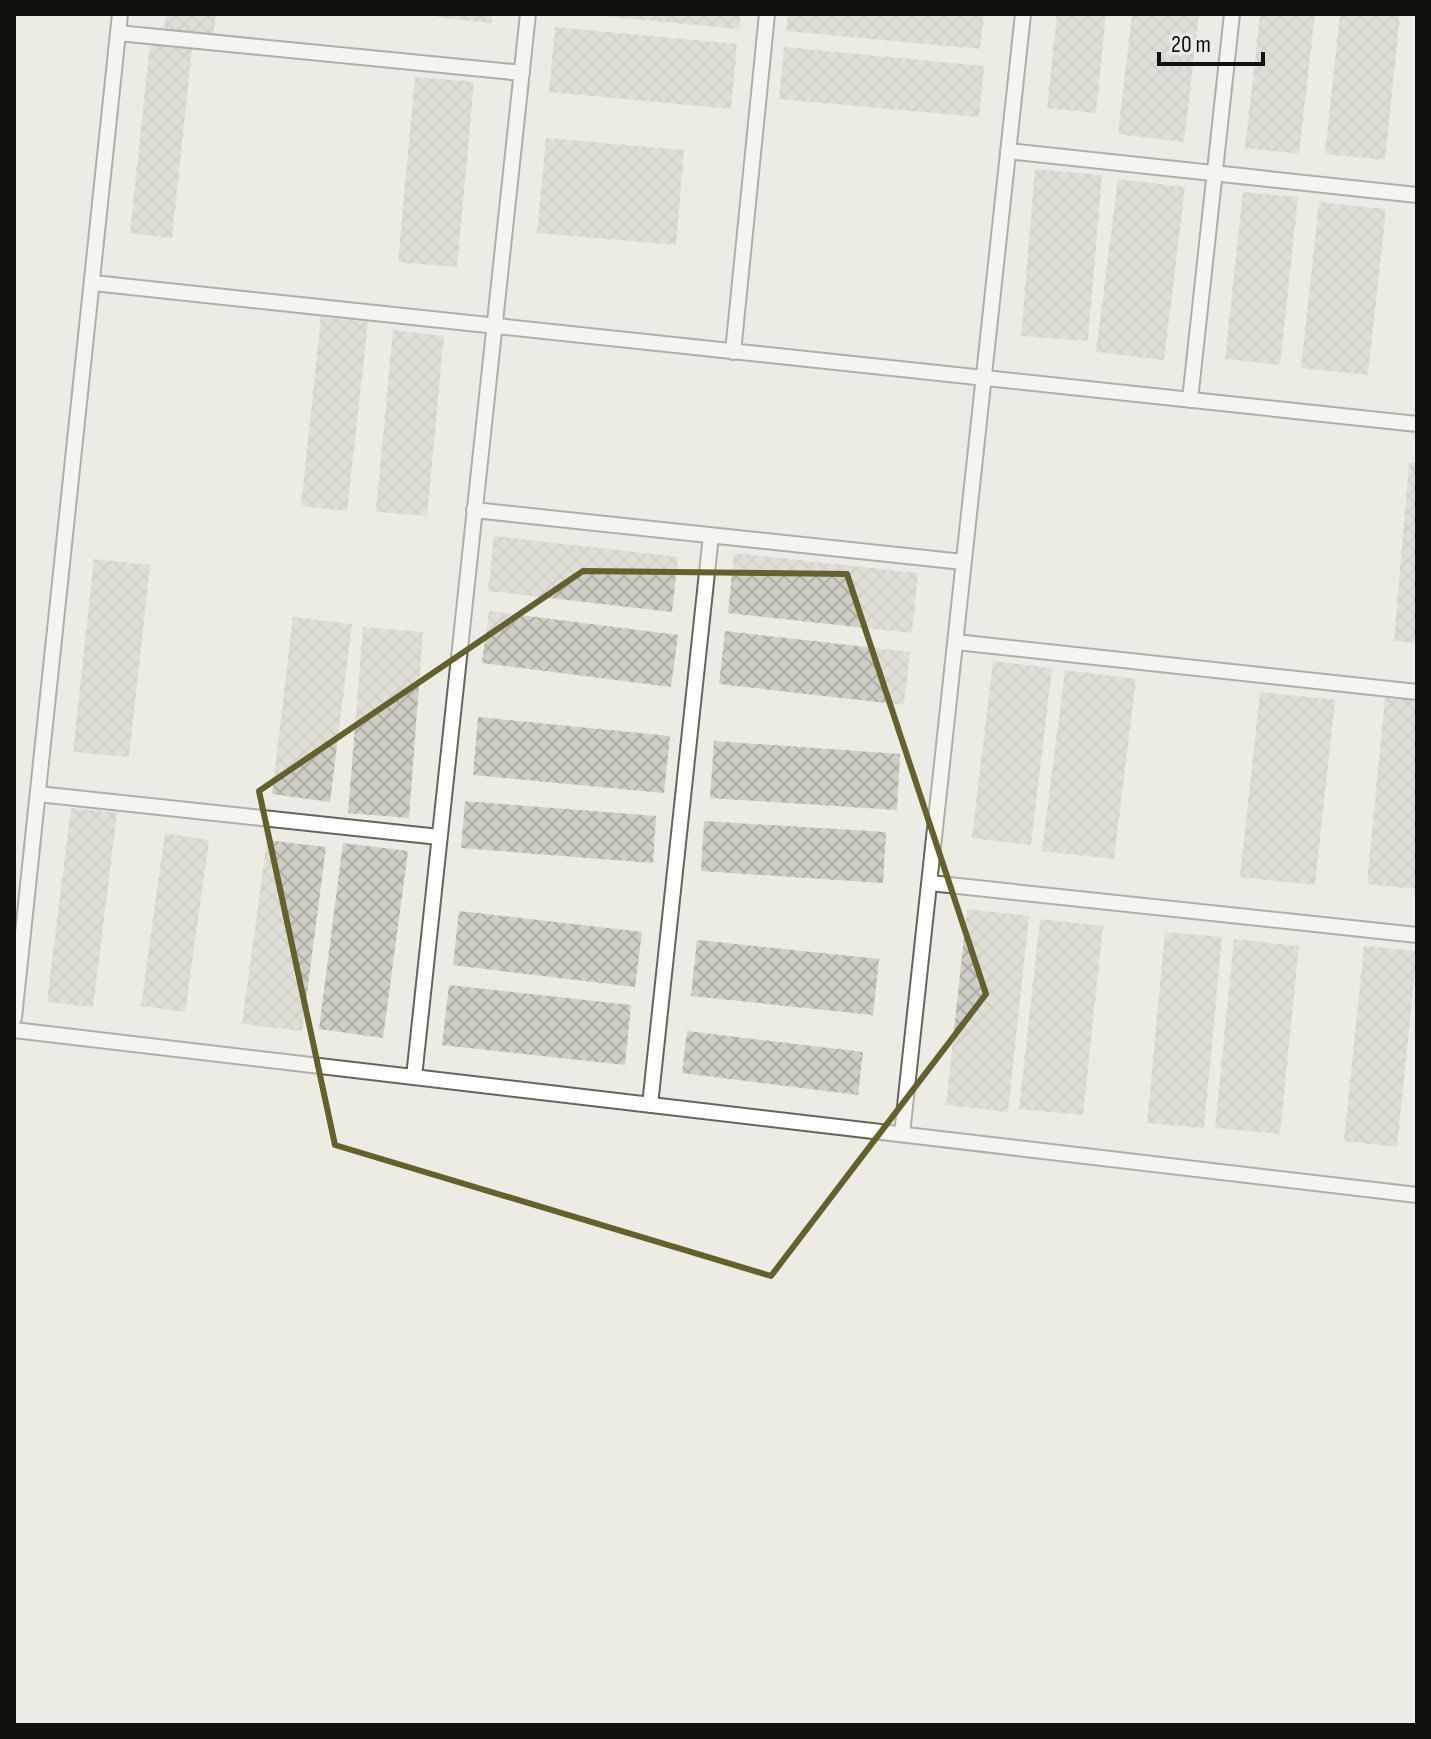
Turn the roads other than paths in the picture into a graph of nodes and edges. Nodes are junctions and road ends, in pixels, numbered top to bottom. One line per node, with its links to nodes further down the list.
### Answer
1 (120, 14): 6 (lane)
2 (528, 14): 7 (lane)
3 (767, 14): 13 (lane)
4 (1023, 14): 8 (lane)
5 (1232, 14): 9 (lane)
6 (118, 33): 7 (lane); 11 (lane)
7 (522, 73): 12 (lane)
8 (1008, 151): 9 (lane); 14 (lane)
9 (1215, 173): 10 (lane); 15 (lane)
10 (1416, 190)
11 (93, 283): 12 (lane); 22 (lane)
12 (494, 326): 13 (lane); 17 (lane)
13 (733, 352): 14 (lane)
14 (984, 378): 15 (lane); 19 (lane)
15 (1190, 400): 16 (lane)
16 (1417, 424)
17 (474, 510): 18 (lane); 23 (lane)
18 (711, 535): 19 (lane); 29 (lane)
19 (963, 562): 20 (lane)
20 (956, 642): 21 (lane); 24 (lane)
21 (1417, 692)
22 (38, 794): 23 (lane); 26 (lane)
23 (439, 837): 28 (lane)
24 (930, 883): 25 (lane); 30 (lane)
25 (1417, 935)
26 (14, 1018)
27 (14, 1030): 28 (lane)
28 (414, 1077): 29 (lane)
29 (650, 1105): 30 (lane)
30 (902, 1134): 31 (lane)
31 (1417, 1195)

